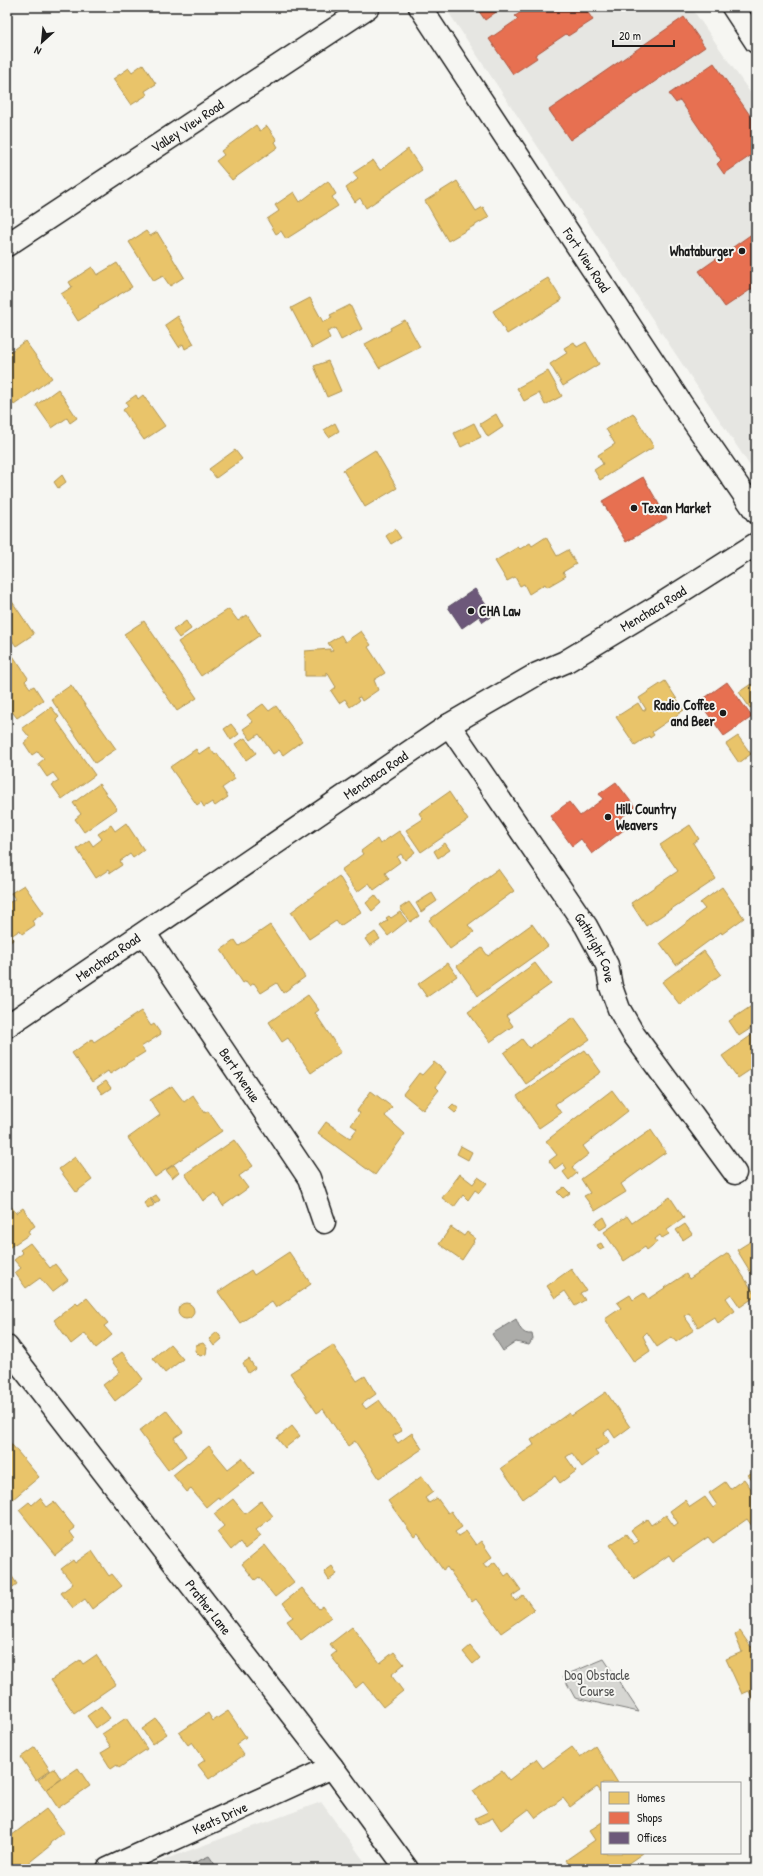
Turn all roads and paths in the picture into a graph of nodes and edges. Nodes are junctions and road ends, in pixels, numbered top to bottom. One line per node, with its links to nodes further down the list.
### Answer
1 (368, 7): 5 (street, Valley View Road)
2 (420, 7): 6 (street, Fort View Road)
3 (733, 7): 4 (street)
4 (756, 42)
5 (7, 246)
6 (756, 512)
7 (756, 544): 8 (street, Menchaca Road)
8 (449, 725): 9 (street, Menchaca Road); 11 (street, Gathright Cove)
9 (145, 934): 10 (street, Menchaca Road); 12 (street, Bert Avenue)
10 (7, 1026)
11 (735, 1173)
12 (324, 1222)
13 (7, 1347): 14 (street, Prather Lane)
14 (332, 1766): 15 (street, Keats Drive); 16 (street, Prather Lane)
15 (108, 1869)
16 (407, 1869)

